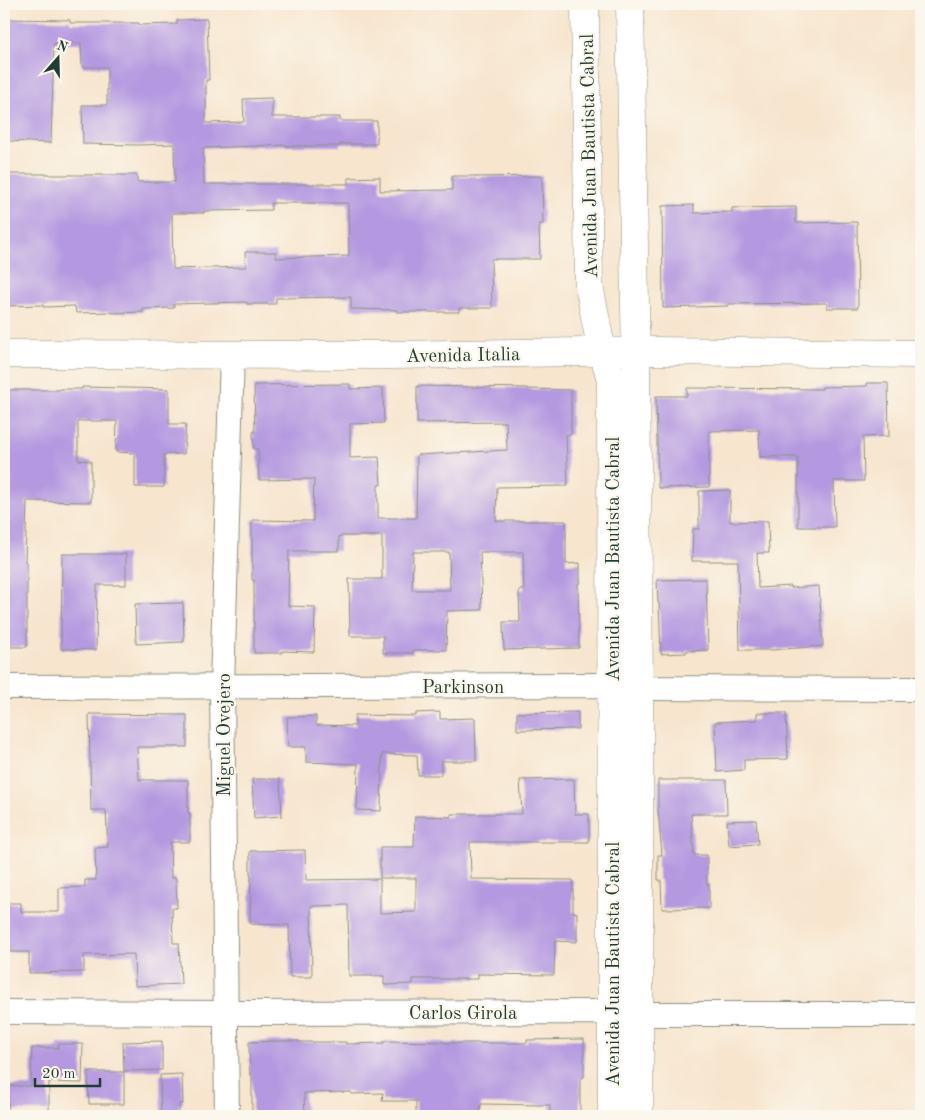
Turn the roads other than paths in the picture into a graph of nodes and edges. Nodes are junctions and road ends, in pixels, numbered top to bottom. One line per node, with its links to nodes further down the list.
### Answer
1 (585, 4): 3 (main road, Avenida Juan Bautista Cabral)
2 (630, 4): 4 (main road, Avenida Juan Bautista Cabral)
3 (604, 351): 4 (main road, Avenida Italia); 6 (main road, Avenida Italia); 8 (main road, Avenida Juan Bautista Cabral)
4 (636, 351): 7 (main road, Avenida Italia); 11 (main road, Avenida Juan Bautista Cabral)
5 (4, 354): 6 (main road, Avenida Italia)
6 (232, 354): 10 (street, Miguel Ovejero)
7 (921, 354)
8 (612, 685): 10 (street, Parkinson); 11 (street, Parkinson); 14 (main road, Avenida Juan Bautista Cabral)
9 (4, 687): 10 (street, Parkinson)
10 (222, 687): 15 (street, Miguel Ovejero)
11 (639, 688): 12 (street, Parkinson); 16 (main road, Avenida Juan Bautista Cabral)
12 (921, 689)
13 (4, 1012): 15 (street, Carlos Girola)
14 (612, 1012): 15 (street, Carlos Girola); 16 (street, Carlos Girola); 19 (main road, Avenida Juan Bautista Cabral)
15 (226, 1013): 18 (street, Miguel Ovejero)
16 (639, 1014): 17 (street, Carlos Girola); 20 (main road, Avenida Juan Bautista Cabral)
17 (921, 1014)
18 (227, 1116)
19 (612, 1116)
20 (639, 1116)

